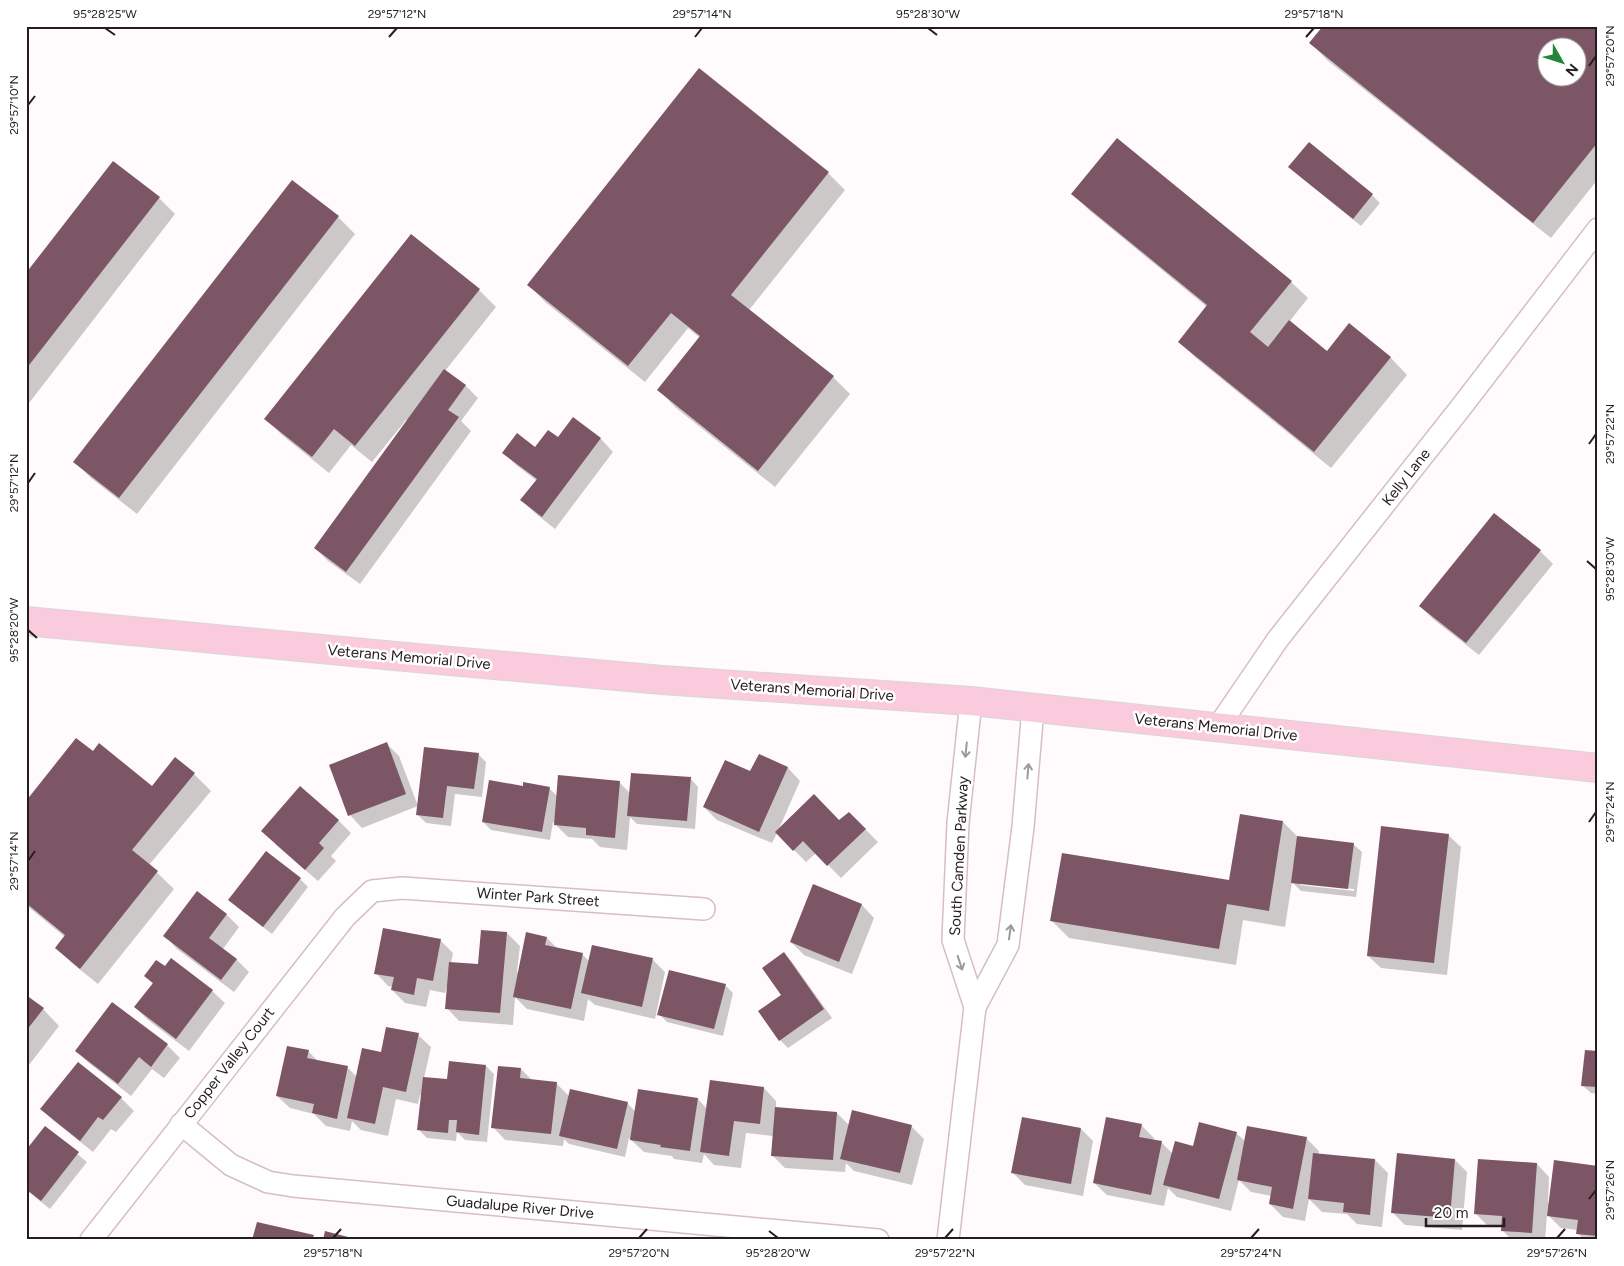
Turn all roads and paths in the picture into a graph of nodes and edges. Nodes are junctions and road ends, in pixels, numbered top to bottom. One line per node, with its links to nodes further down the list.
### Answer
1 (1598, 229): 5 (street, Kelly Lane)
2 (26, 621): 3 (main road, Veterans Memorial Drive)
3 (971, 701): 4 (main road, Veterans Memorial Drive); 9 (street, South Camden Parkway, one-way to 9)
4 (1033, 708): 5 (main road, Veterans Memorial Drive); 9 (street, South Camden Parkway, one-way to 4)
5 (1218, 726): 6 (main road, Veterans Memorial Drive)
6 (1598, 768)
7 (372, 891): 8 (street, Winter Park Street); 10 (street, Copper Valley Court)
8 (704, 909)
9 (975, 1007): 13 (street, South Camden Parkway)
10 (181, 1124): 11 (street, Copper Valley Court); 12 (street, Guadalupe River Drive)
11 (91, 1240)
12 (878, 1240)
13 (948, 1240)

